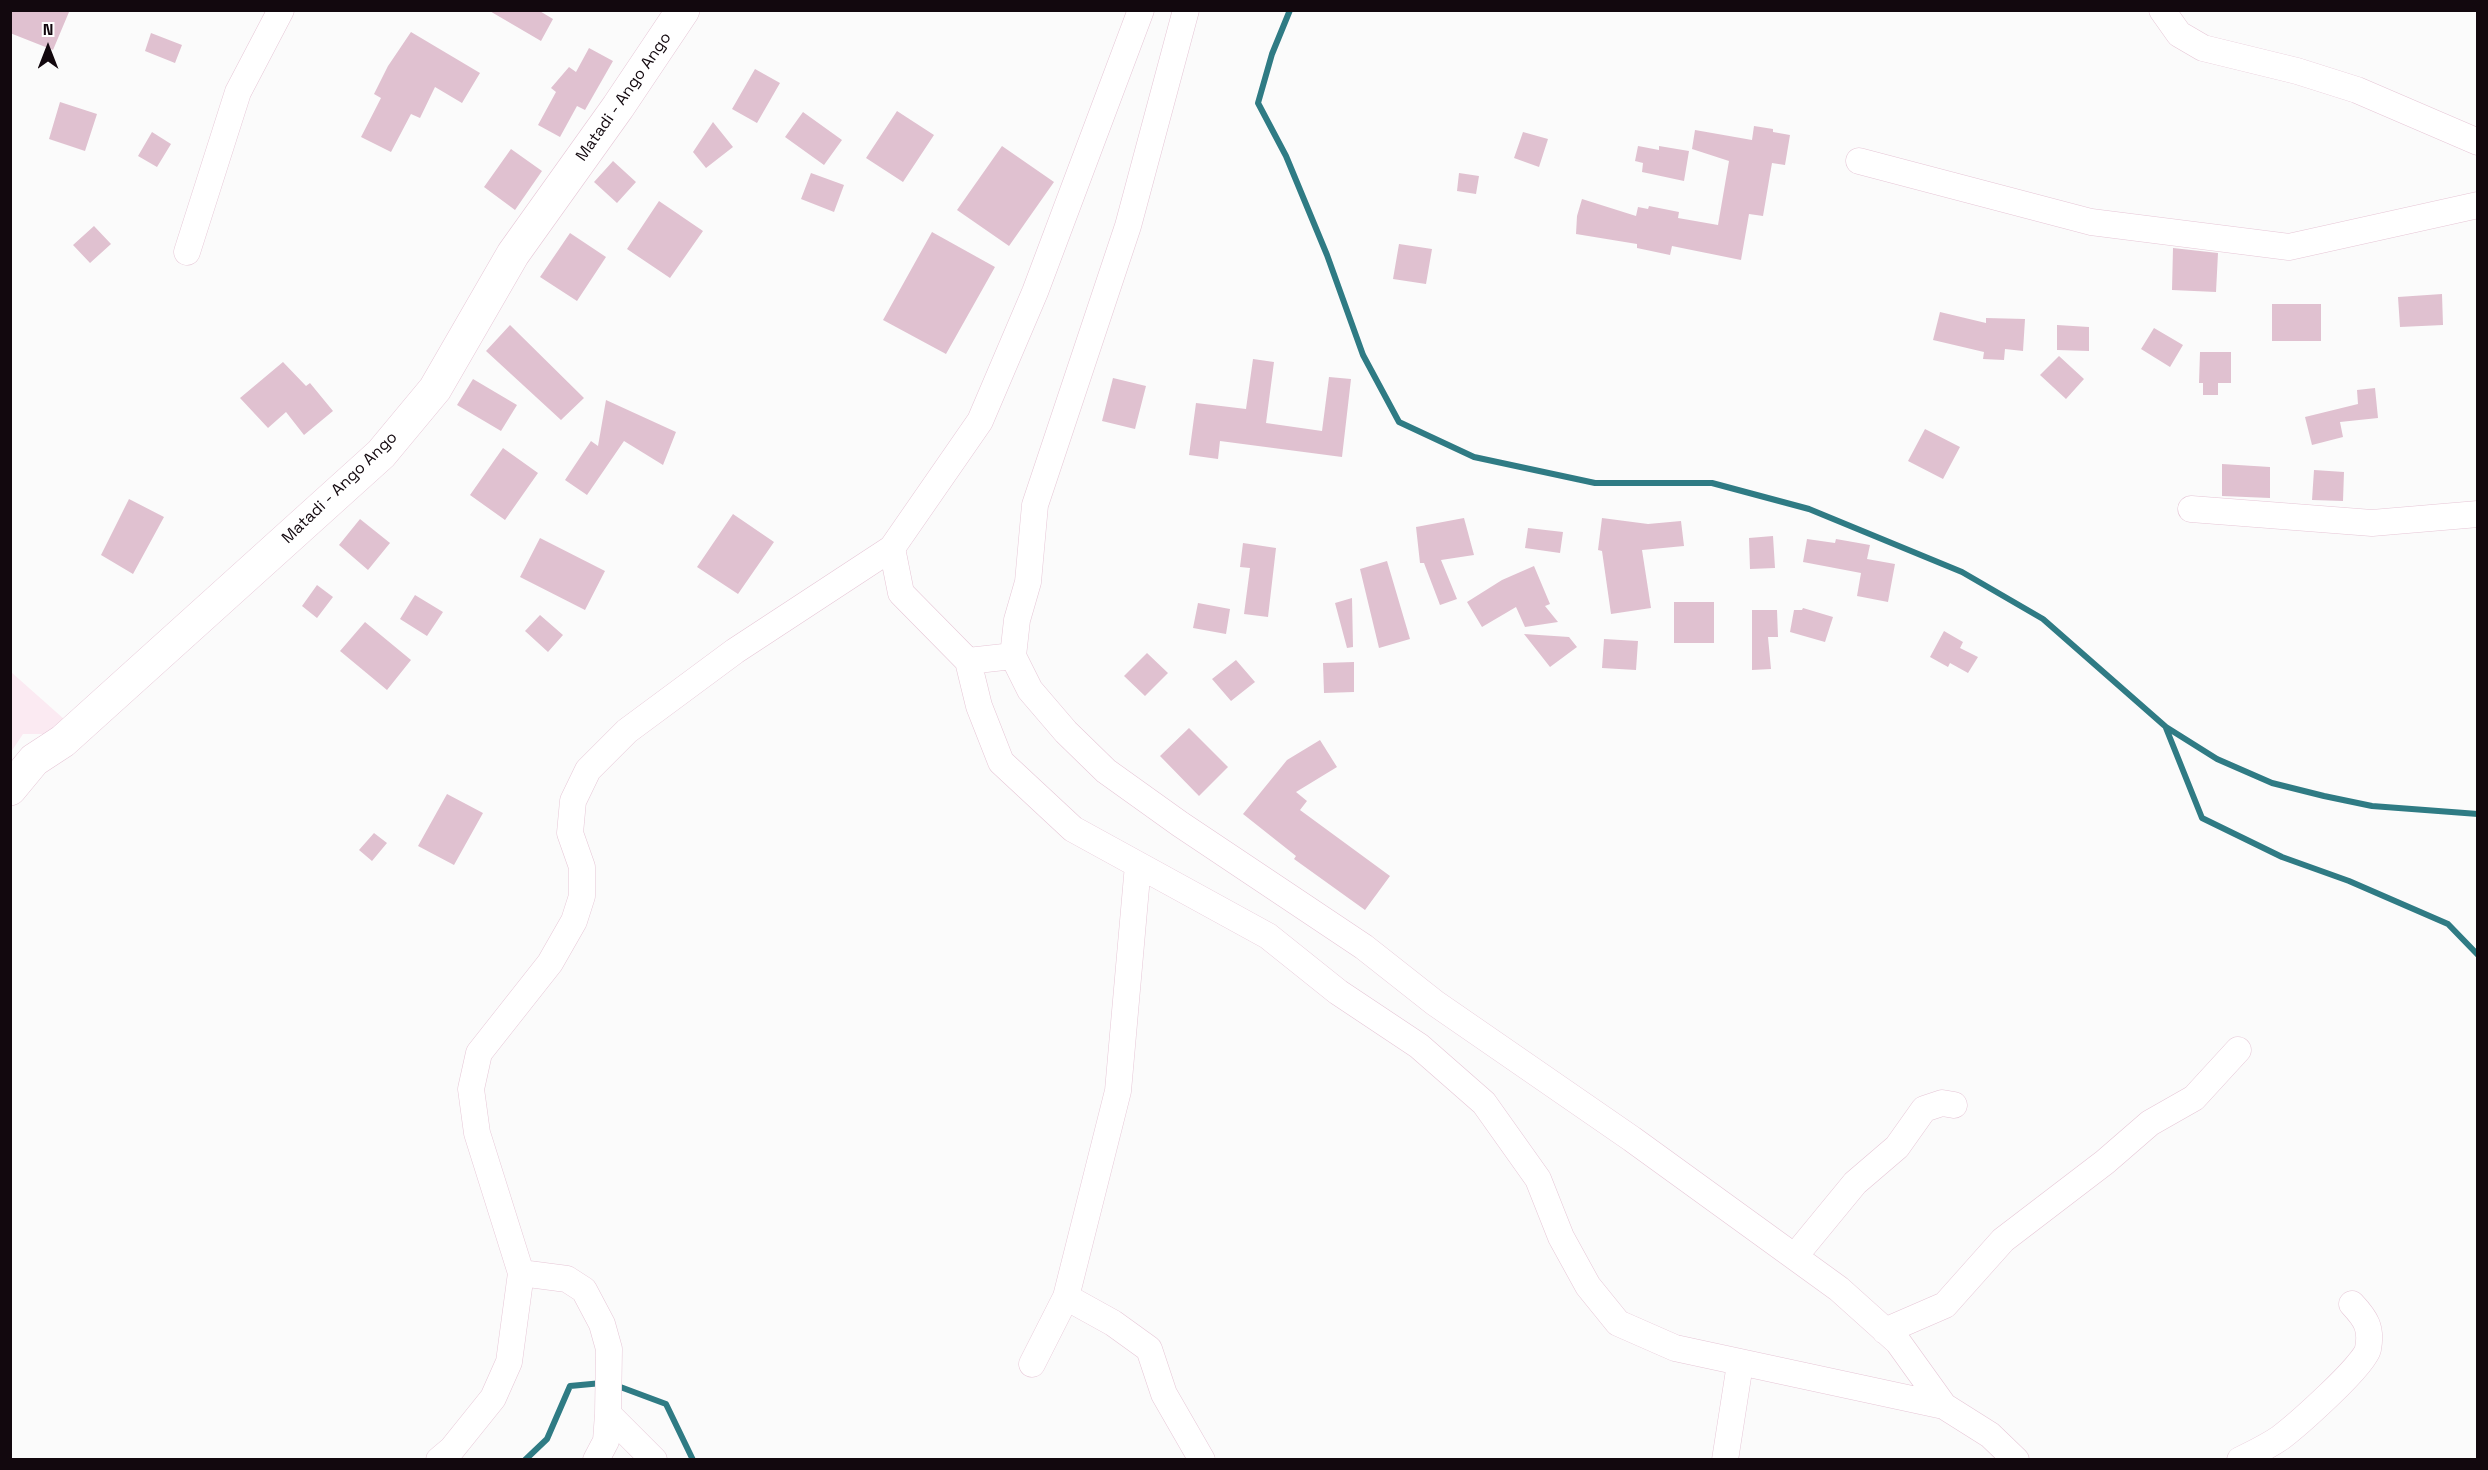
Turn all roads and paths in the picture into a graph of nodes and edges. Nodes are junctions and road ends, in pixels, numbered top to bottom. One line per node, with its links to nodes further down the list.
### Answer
1 (281, 10): 9 (street)
2 (683, 10): 15 (highway, Matadi - Ango Ango)
3 (1141, 10): 12 (street)
4 (1186, 10): 13 (street)
5 (2162, 10): 6 (street)
6 (2478, 142)
7 (1859, 161): 8 (street)
8 (2478, 205)
9 (187, 252)
10 (2192, 509): 11 (street)
11 (2478, 514)
12 (892, 548): 14 (street); 20 (street)
13 (1013, 656): 14 (street); 19 (street)
14 (968, 661): 16 (street)
15 (10, 789)
16 (1138, 865): 21 (street); 25 (street)
17 (2238, 1050): 23 (street)
18 (1954, 1105): 19 (street)
19 (1795, 1256): 23 (street)
20 (521, 1273): 27 (street); 28 (street)
21 (1066, 1297): 24 (street); 31 (street)
22 (2352, 1304): 34 (street)
23 (1885, 1331): 26 (street)
24 (1032, 1364)
25 (1740, 1364): 26 (street); 32 (street)
26 (1944, 1406): 33 (street)
27 (608, 1413): 29 (street); 30 (street)
28 (439, 1460)
29 (596, 1460)
30 (654, 1460)
31 (1202, 1460)
32 (1725, 1460)
33 (2016, 1460)
34 (2240, 1460)

